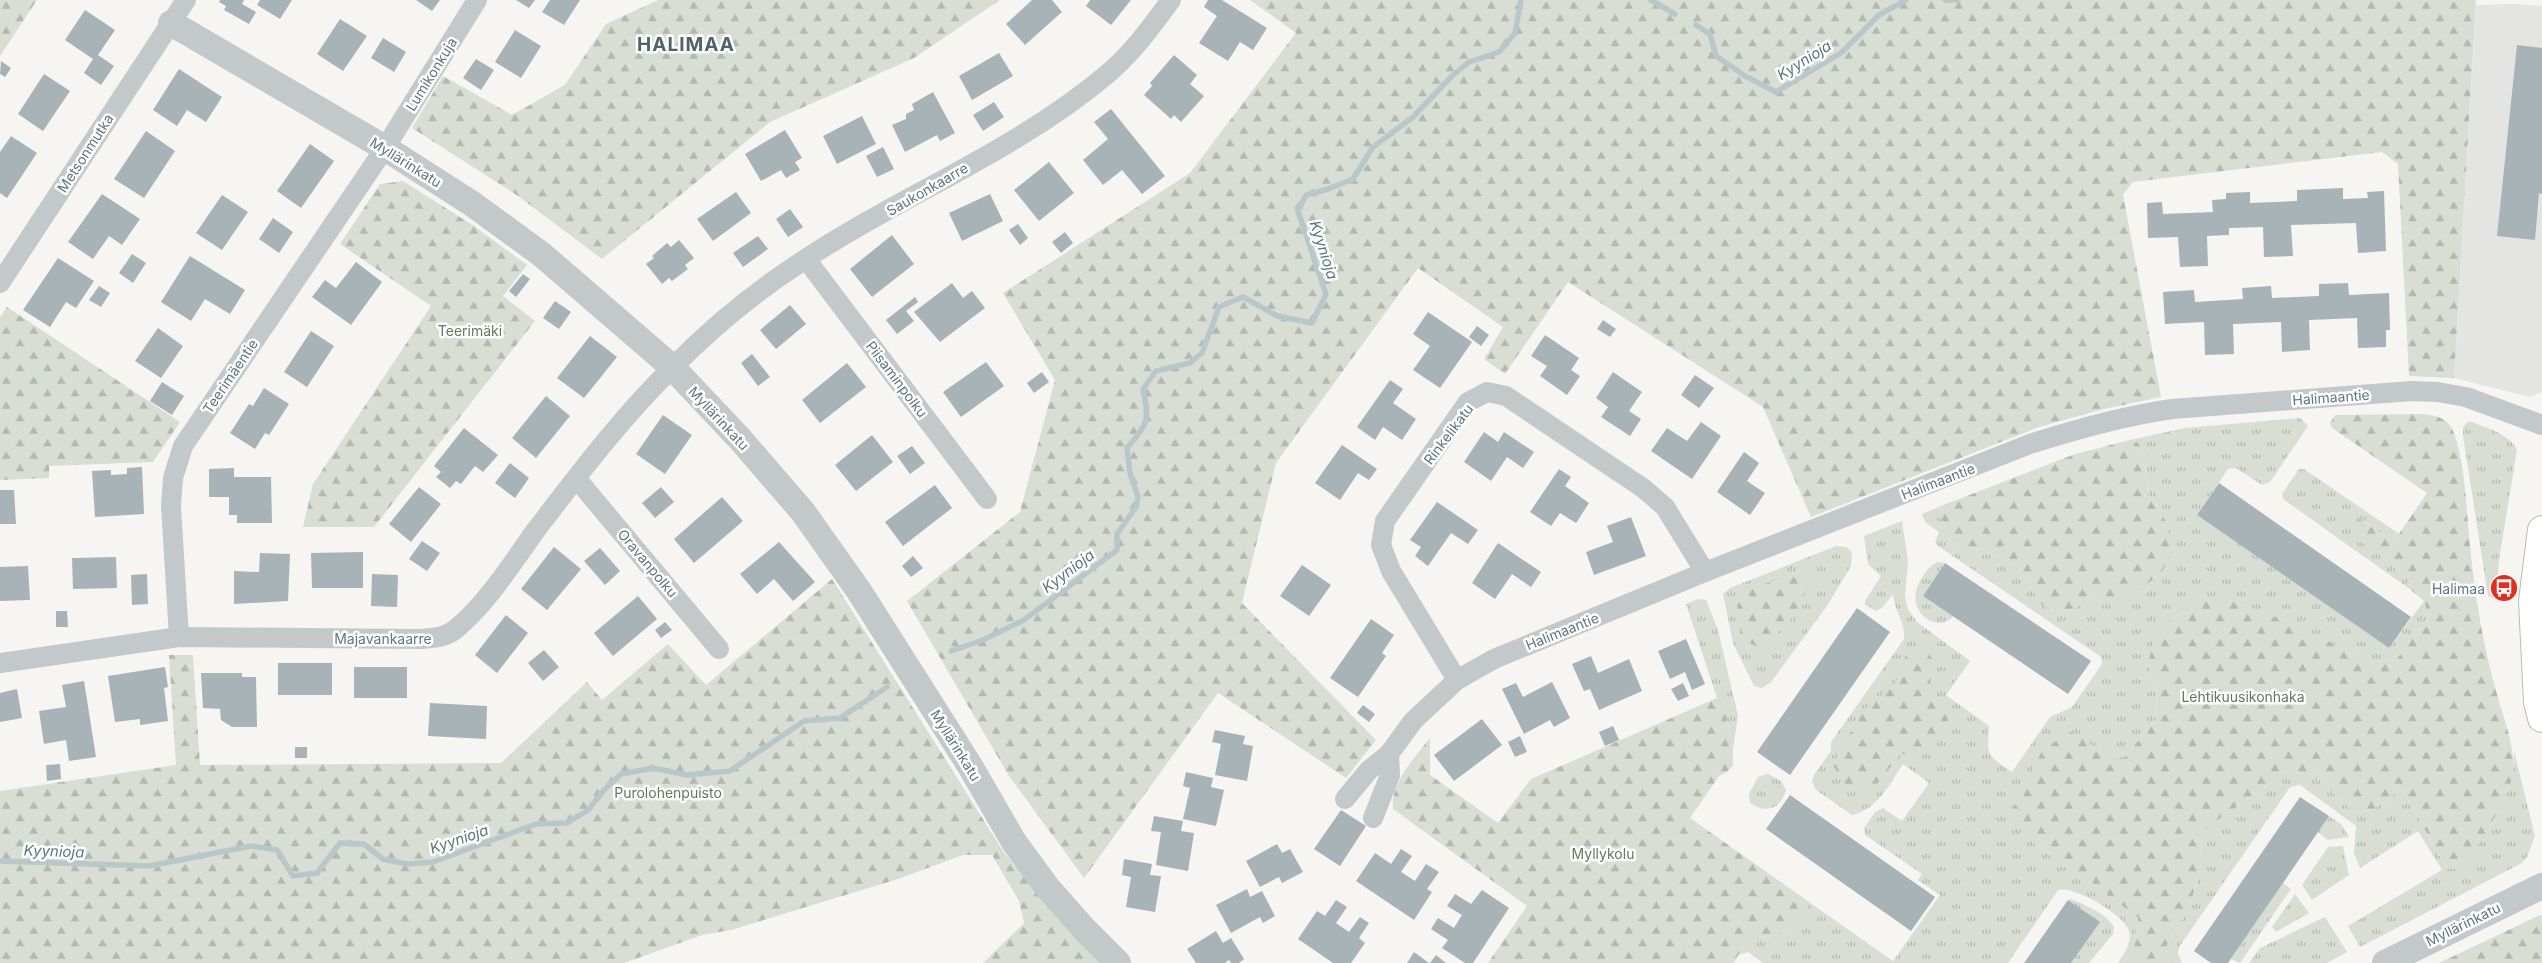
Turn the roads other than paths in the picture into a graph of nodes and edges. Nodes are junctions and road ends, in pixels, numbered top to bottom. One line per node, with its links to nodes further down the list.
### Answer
1 (186, 0): 4 (street, Metsonmutka)
2 (477, 0): 5 (street, Lumikonkuja)
3 (1171, 0): 6 (street, Saukonkaarre)
4 (171, 23): 5 (street, Myllärinkatu); 7 (street, Metsonmutka)
5 (385, 148): 8 (street, Myllärinkatu); 14 (street, Teerimäentie)
6 (806, 259): 8 (street, Saukonkaarre); 11 (street, Piisaminpolku)
7 (0, 283)
8 (672, 367): 10 (street, Majavankaarre); 23 (street, Myllärinkatu)
9 (2542, 425): 13 (street, Halimaantie)
10 (576, 478): 14 (street, Majavankaarre); 15 (street, Oravanpolku)
11 (988, 499)
12 (2542, 530): 18 (main road)
13 (1705, 572): 17 (street, Halimaantie); 17 (street, Rinkelikatu)
14 (179, 636): 16 (street, Majavankaarre)
15 (719, 649)
16 (0, 663)
17 (1457, 680): 19 (street, Halimaantie)
18 (2542, 718)
19 (1389, 754): 20 (street, Halimaantie); 21 (street)
20 (1345, 799)
21 (1373, 818)
22 (2542, 886): 24 (street, Myllärinkatu)
23 (1118, 963)
24 (2385, 963)

